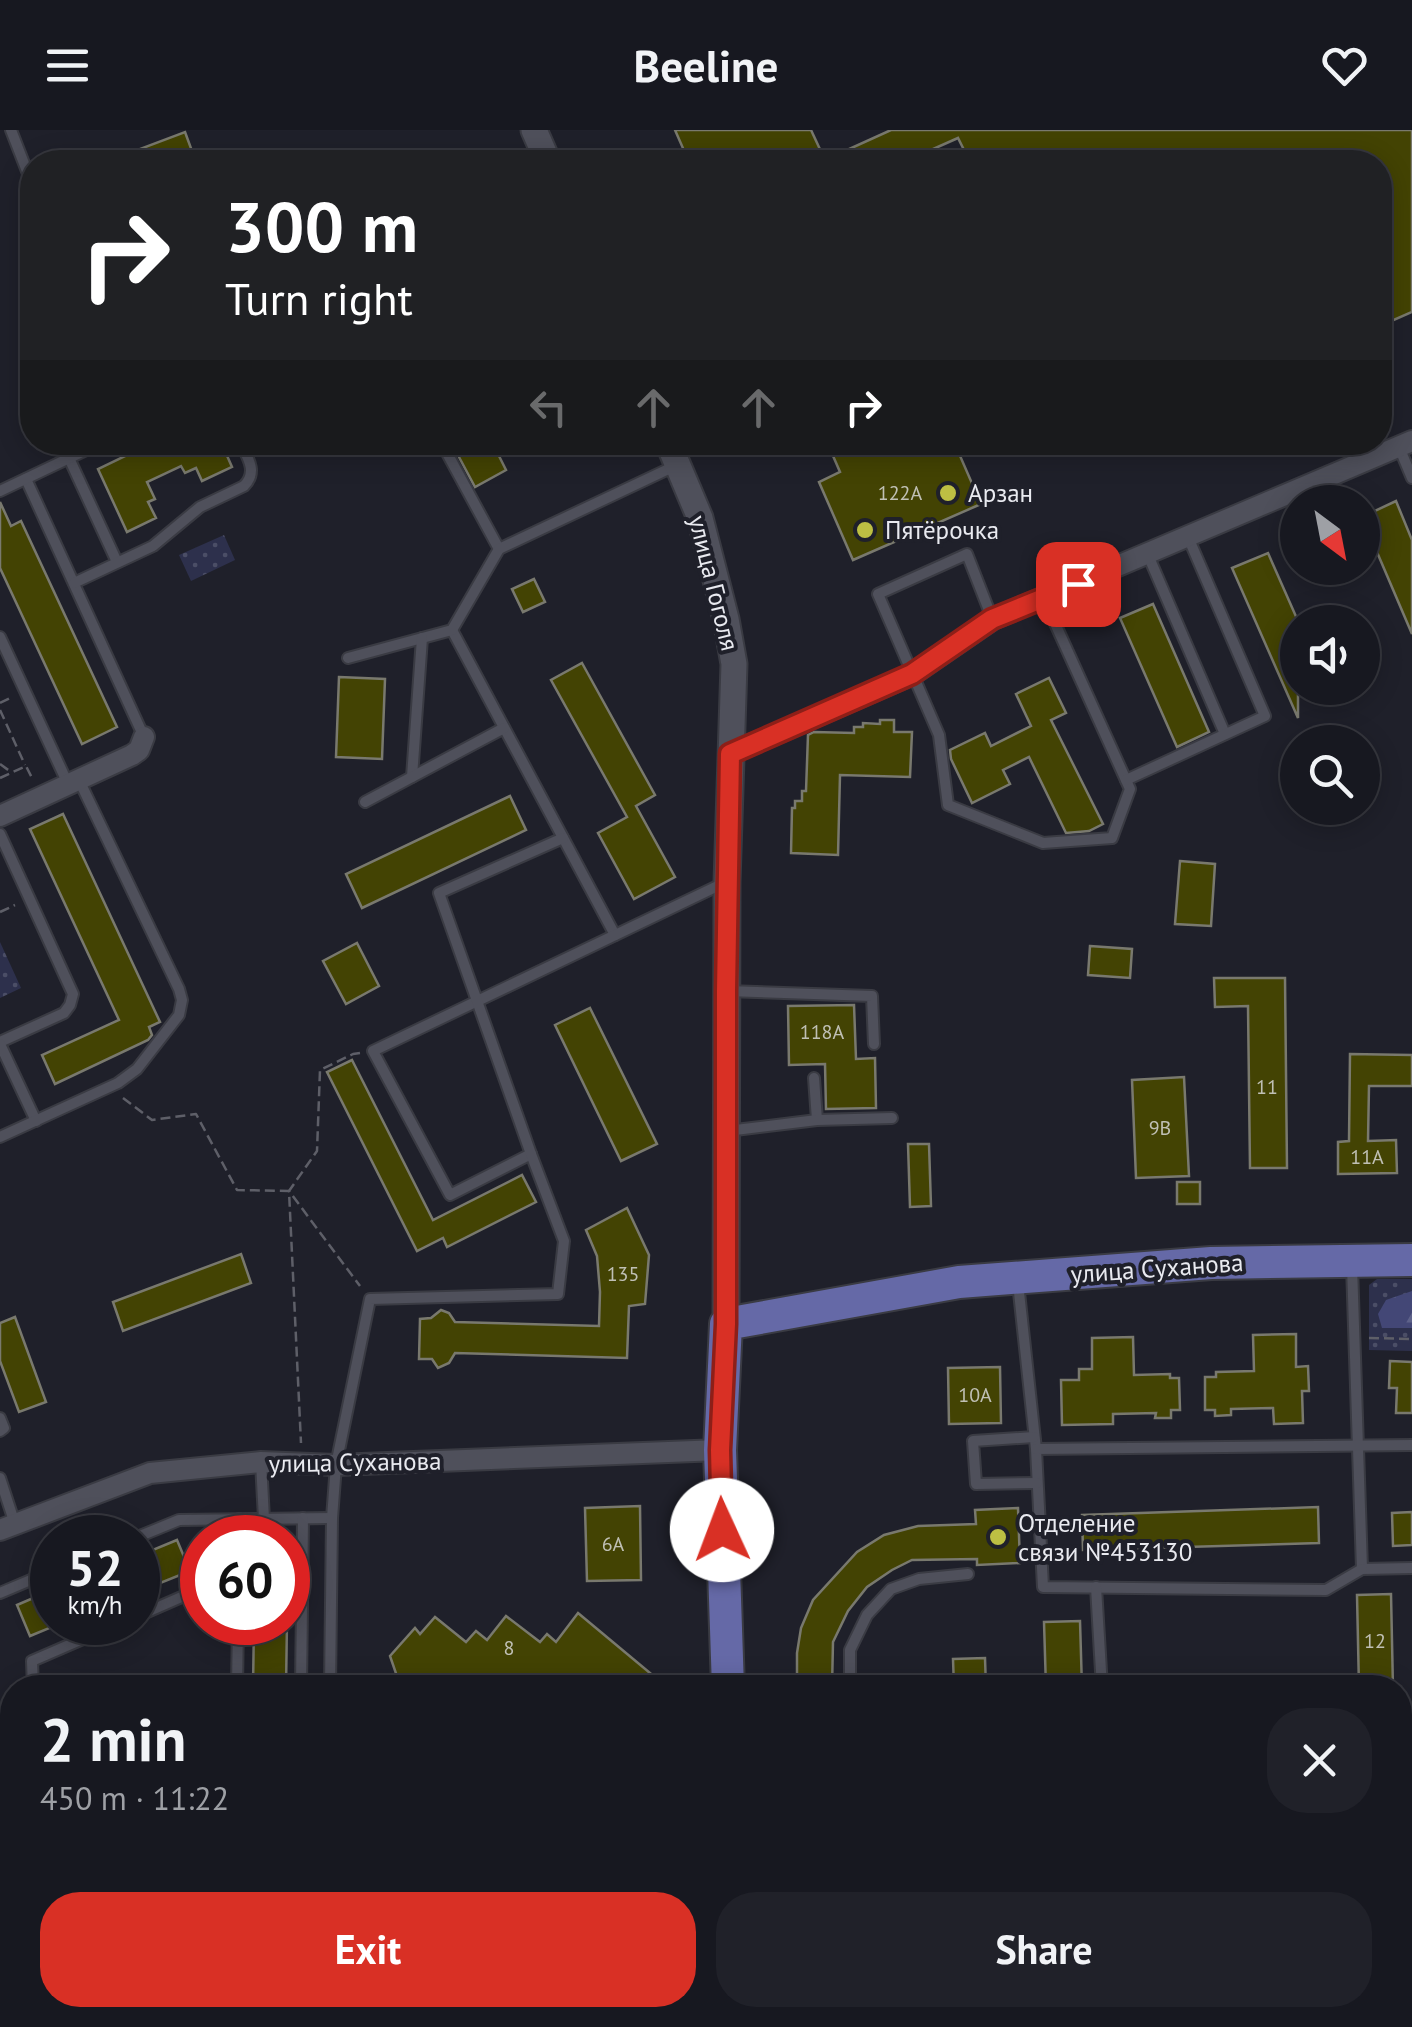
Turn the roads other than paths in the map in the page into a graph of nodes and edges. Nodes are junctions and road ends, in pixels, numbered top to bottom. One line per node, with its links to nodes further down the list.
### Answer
1 (1406, 444): 10 (lane)
2 (75, 455): 8 (lane)
3 (246, 455): 15 (lane)
4 (448, 455): 13 (lane)
5 (671, 455): 13 (lane)
6 (673, 455): 27 (street, улица Гоголя)
7 (1380, 455): 12 (street)
8 (69, 458): 9 (lane); 15 (lane)
9 (26, 478): 11 (lane); 16 (lane)
10 (1412, 478)
11 (0, 490)
12 (1188, 537): 14 (street); 25 (lane)
13 (498, 549): 19 (lane)
14 (1148, 554): 17 (street); 25 (lane)
15 (118, 562): 16 (lane)
16 (74, 582): 26 (lane)
17 (1044, 599): 18 (street); 29 (lane)
18 (992, 619): 23 (street); 23 (lane)
19 (452, 630): 21 (lane); 24 (lane)
20 (0, 637): 30 (lane)
21 (422, 638): 22 (lane); 28 (lane)
22 (348, 658)
23 (912, 674): 27 (street); 29 (lane)
24 (504, 728): 28 (lane); 34 (lane)
25 (1225, 734): 29 (lane)
26 (144, 737): 30 (street)
27 (730, 754): 35 (street, улица Гоголя)
28 (412, 777): 31 (lane)
29 (1126, 780)
30 (74, 782): 32 (street); 44 (lane)
31 (365, 802)
32 (0, 816)
33 (0, 834): 39 (lane)
34 (563, 838): 36 (lane); 38 (lane)
35 (727, 882): 36 (lane); 37 (street, улица Гоголя)
36 (615, 935): 38 (lane)
37 (726, 991): 40 (lane); 45 (street, улица Гоголя)
38 (478, 1001): 47 (lane); 47 (lane)
39 (0, 1043): 44 (lane)
40 (874, 1044)
41 (814, 1078): 43 (lane)
42 (892, 1118): 43 (lane)
43 (817, 1120): 45 (lane)
44 (36, 1121): 46 (lane)
45 (726, 1131): 51 (street, улица Гоголя)
46 (0, 1137)
47 (531, 1154): 59 (lane)
48 (1352, 1260): 49 (main road, улица Суханова); 50 (main road, улица Суханова); 56 (lane)
49 (1412, 1260)
50 (1017, 1277): 51 (main road, улица Суханова); 54 (lane)
51 (726, 1324): 57 (main road, улица Гоголя)
52 (0, 1418): 53 (lane)
53 (0, 1431)
54 (1035, 1443): 56 (lane); 61 (lane); 61 (lane)
55 (1412, 1445): 56 (lane)
56 (1357, 1446): 67 (lane)
57 (720, 1450): 59 (street, улица Суханова); 79 (main road, улица Гоголя)
58 (261, 1462): 59 (street, улица Суханова); 62 (lane); 65 (street, улица Суханова)
59 (336, 1465): 64 (lane)
60 (0, 1478): 65 (lane)
61 (1038, 1483): 70 (lane)
62 (264, 1515)
63 (310, 1518): 64 (lane)
64 (332, 1518): 78 (lane)
65 (8, 1527)
66 (1412, 1568): 67 (lane)
67 (1362, 1570): 70 (lane)
68 (968, 1574): 80 (lane)
69 (30, 1580): 71 (lane)
70 (1096, 1587): 81 (lane)
71 (0, 1593)
72 (69, 1645): 75 (lane)
73 (238, 1645): 76 (lane)
74 (302, 1645): 77 (lane)
75 (33, 1675)
76 (238, 1675)
77 (301, 1675)
78 (330, 1675)
79 (728, 1675)
80 (850, 1675)
81 (1101, 1675)
82 (1412, 1903): 83 (lane)
83 (1412, 1927)

